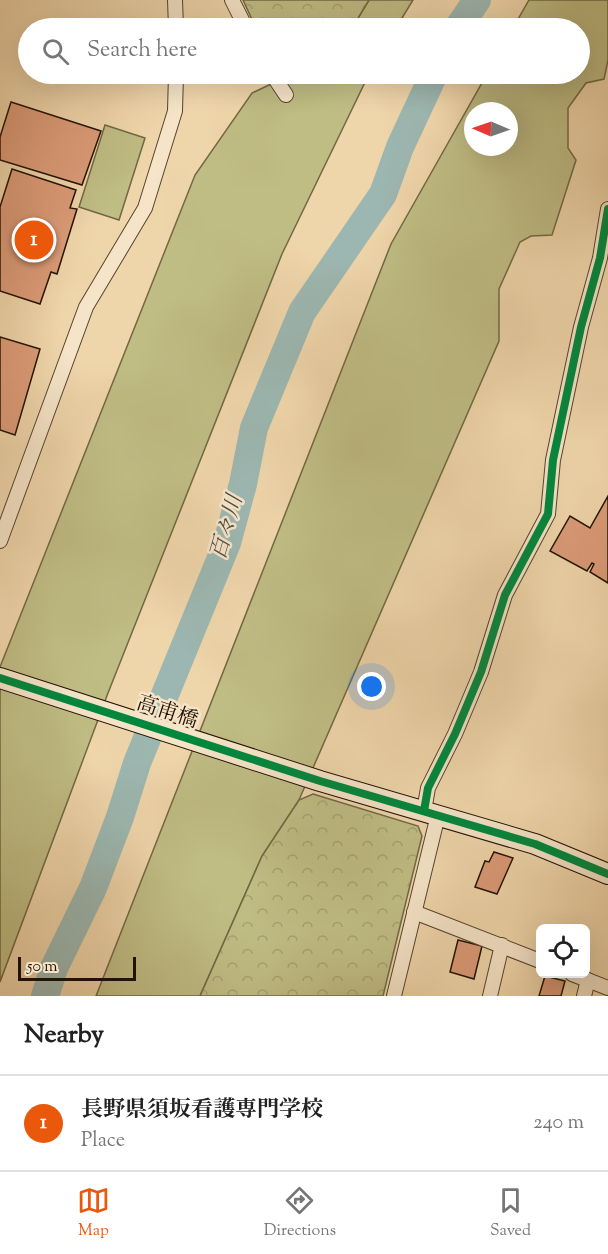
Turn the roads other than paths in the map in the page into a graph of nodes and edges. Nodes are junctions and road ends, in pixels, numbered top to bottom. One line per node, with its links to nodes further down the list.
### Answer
1 (175, 0): 3 (street)
2 (232, 0): 4 (street)
3 (176, 18)
4 (241, 18)
5 (176, 84): 10 (street)
6 (279, 84): 7 (street)
7 (286, 95)
8 (608, 209): 9 (street)
9 (604, 260): 12 (street)
10 (0, 541)
11 (1, 678): 12 (street, 高甫橋)
12 (431, 813): 13 (street, 高甫橋); 14 (street)
13 (608, 874)
14 (414, 912): 15 (street); 20 (street)
15 (501, 945): 16 (street); 21 (street)
16 (536, 959)
17 (583, 978): 18 (street)
18 (588, 980): 19 (street); 22 (street)
19 (608, 988)
20 (394, 996)
21 (489, 996)
22 (584, 996)

